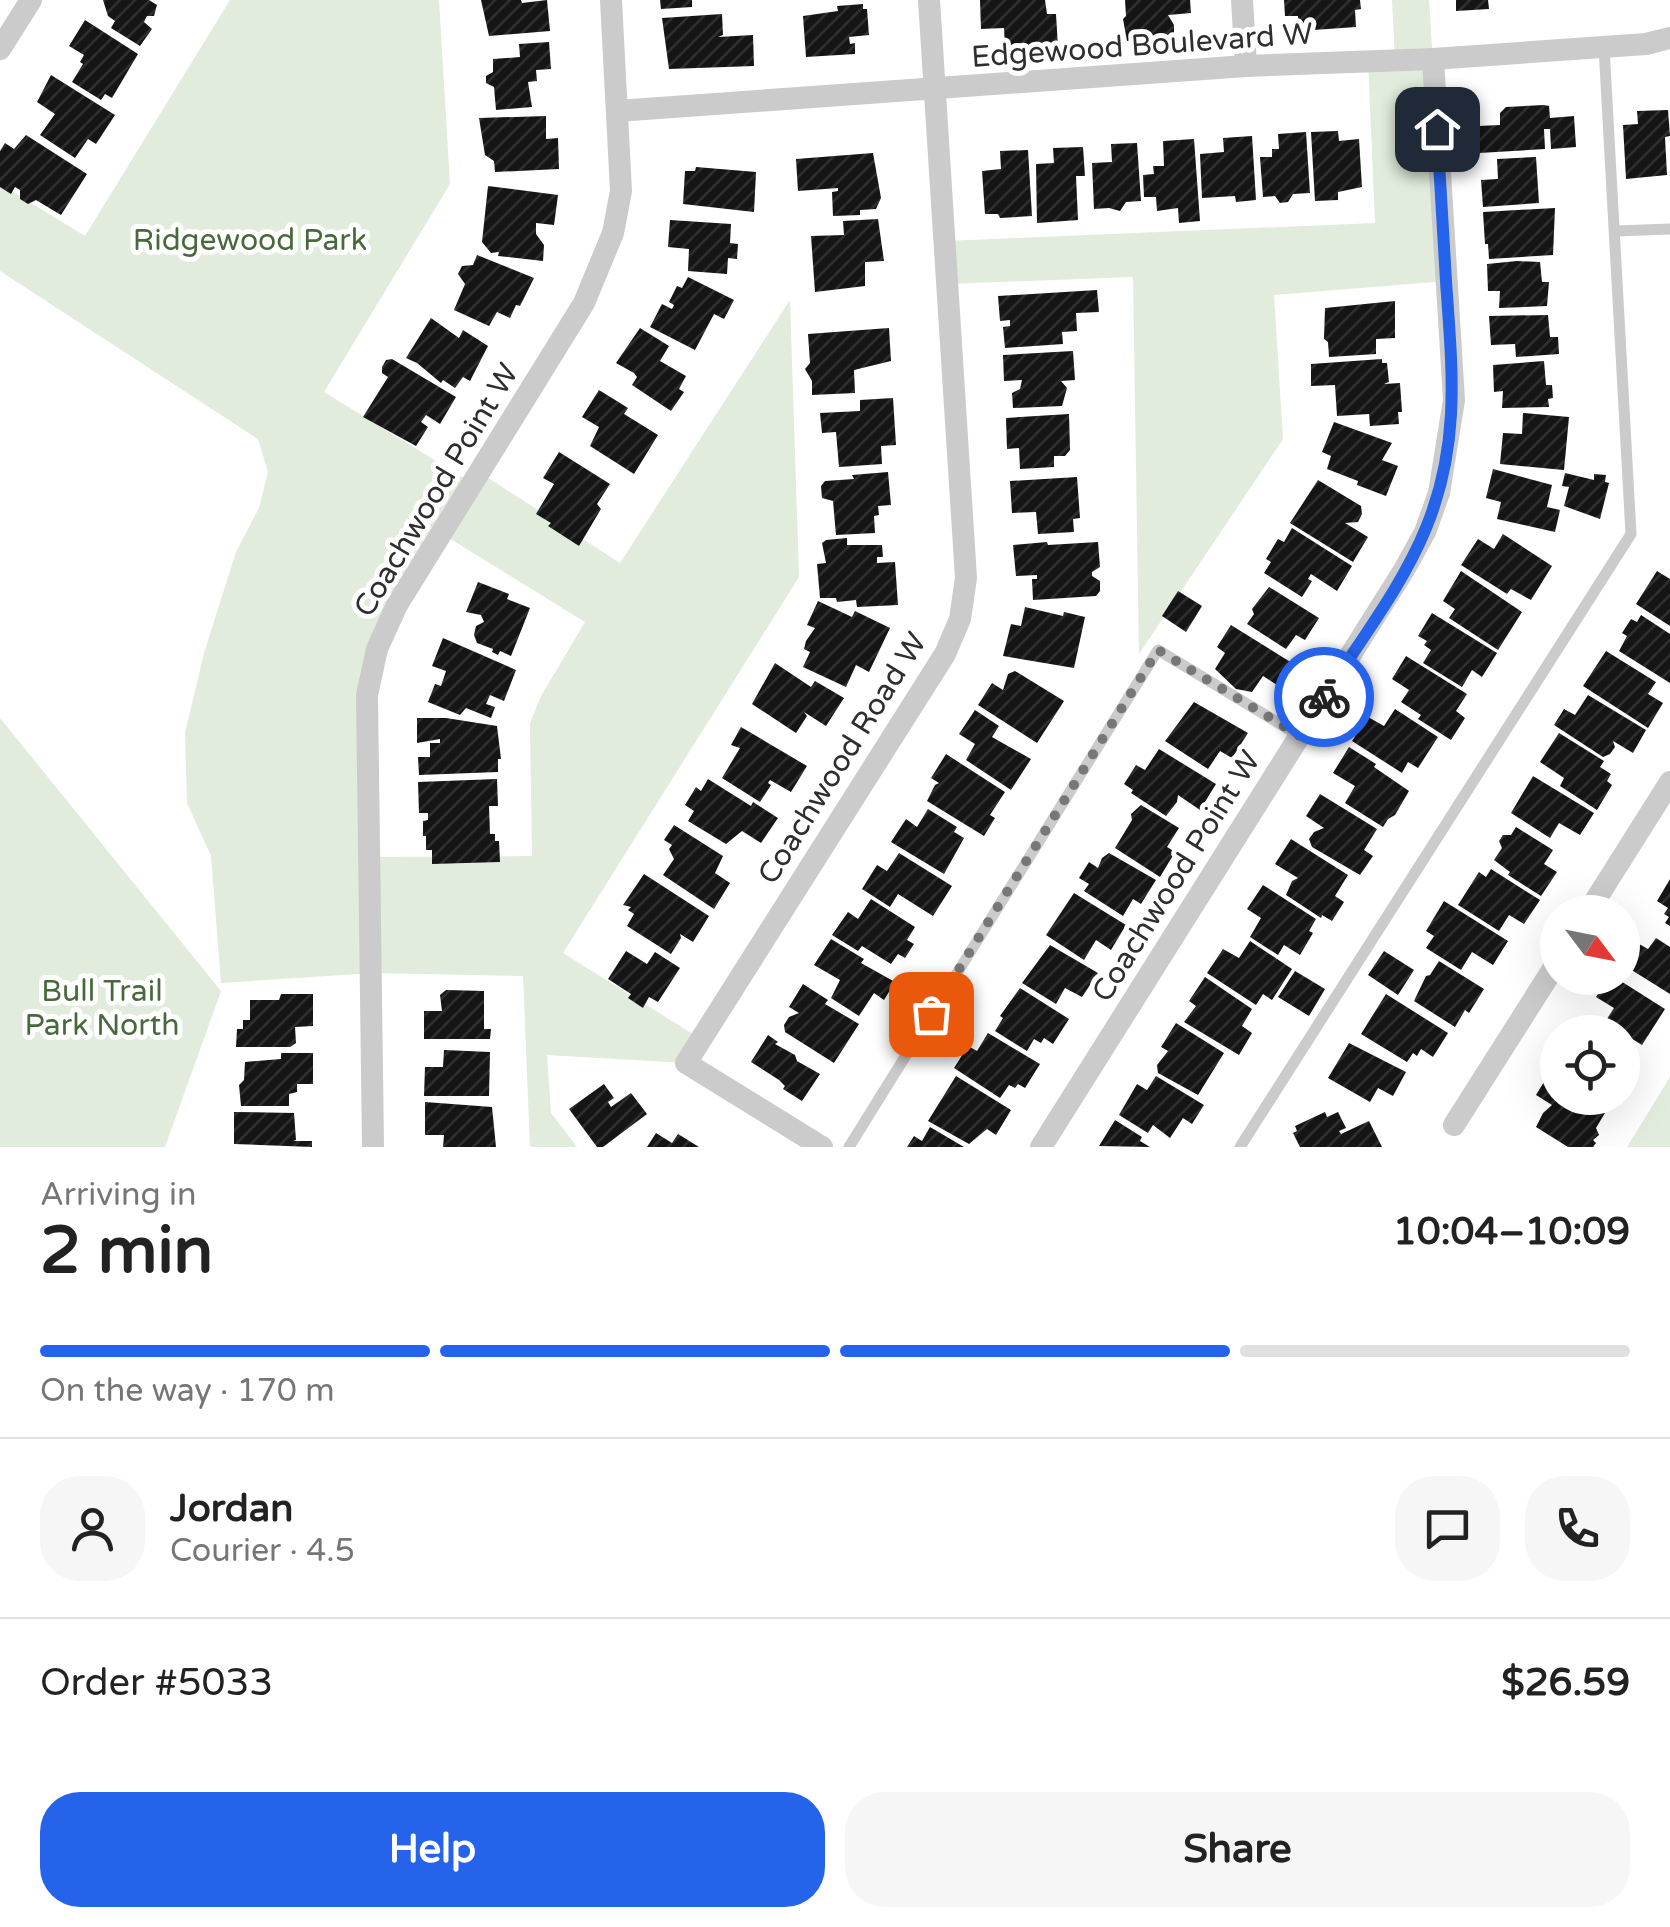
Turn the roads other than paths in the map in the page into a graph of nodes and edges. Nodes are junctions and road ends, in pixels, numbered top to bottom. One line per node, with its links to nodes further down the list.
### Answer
1 (31, 0): 7 (street)
2 (611, 0): 11 (street, Coachwood Point W)
3 (929, 0): 10 (street, Coachwood Road W)
4 (1242, 0): 9 (street)
5 (1670, 38): 6 (street, Edgewood Boulevard W)
6 (1604, 47): 8 (street, Edgewood Boulevard W); 13 (lane)
7 (0, 49)
8 (1432, 59): 9 (street, Edgewood Boulevard W); 14 (street, Coachwood Point W)
9 (1246, 66): 10 (street, Edgewood Boulevard W)
10 (935, 90): 11 (street, Edgewood Boulevard W); 21 (street, Coachwood Road W)
11 (618, 111): 20 (street, Coachwood Point W)
12 (1670, 229): 13 (lane)
13 (1616, 231): 23 (lane)
14 (1300, 736): 19 (street, Coachwood Point W); 22 (lane)
15 (1670, 782): 16 (street)
16 (1599, 895)
17 (1540, 989): 18 (street)
18 (1454, 1125)
19 (1045, 1146)
20 (374, 1147)
21 (822, 1147)
22 (849, 1147)
23 (1240, 1147)

